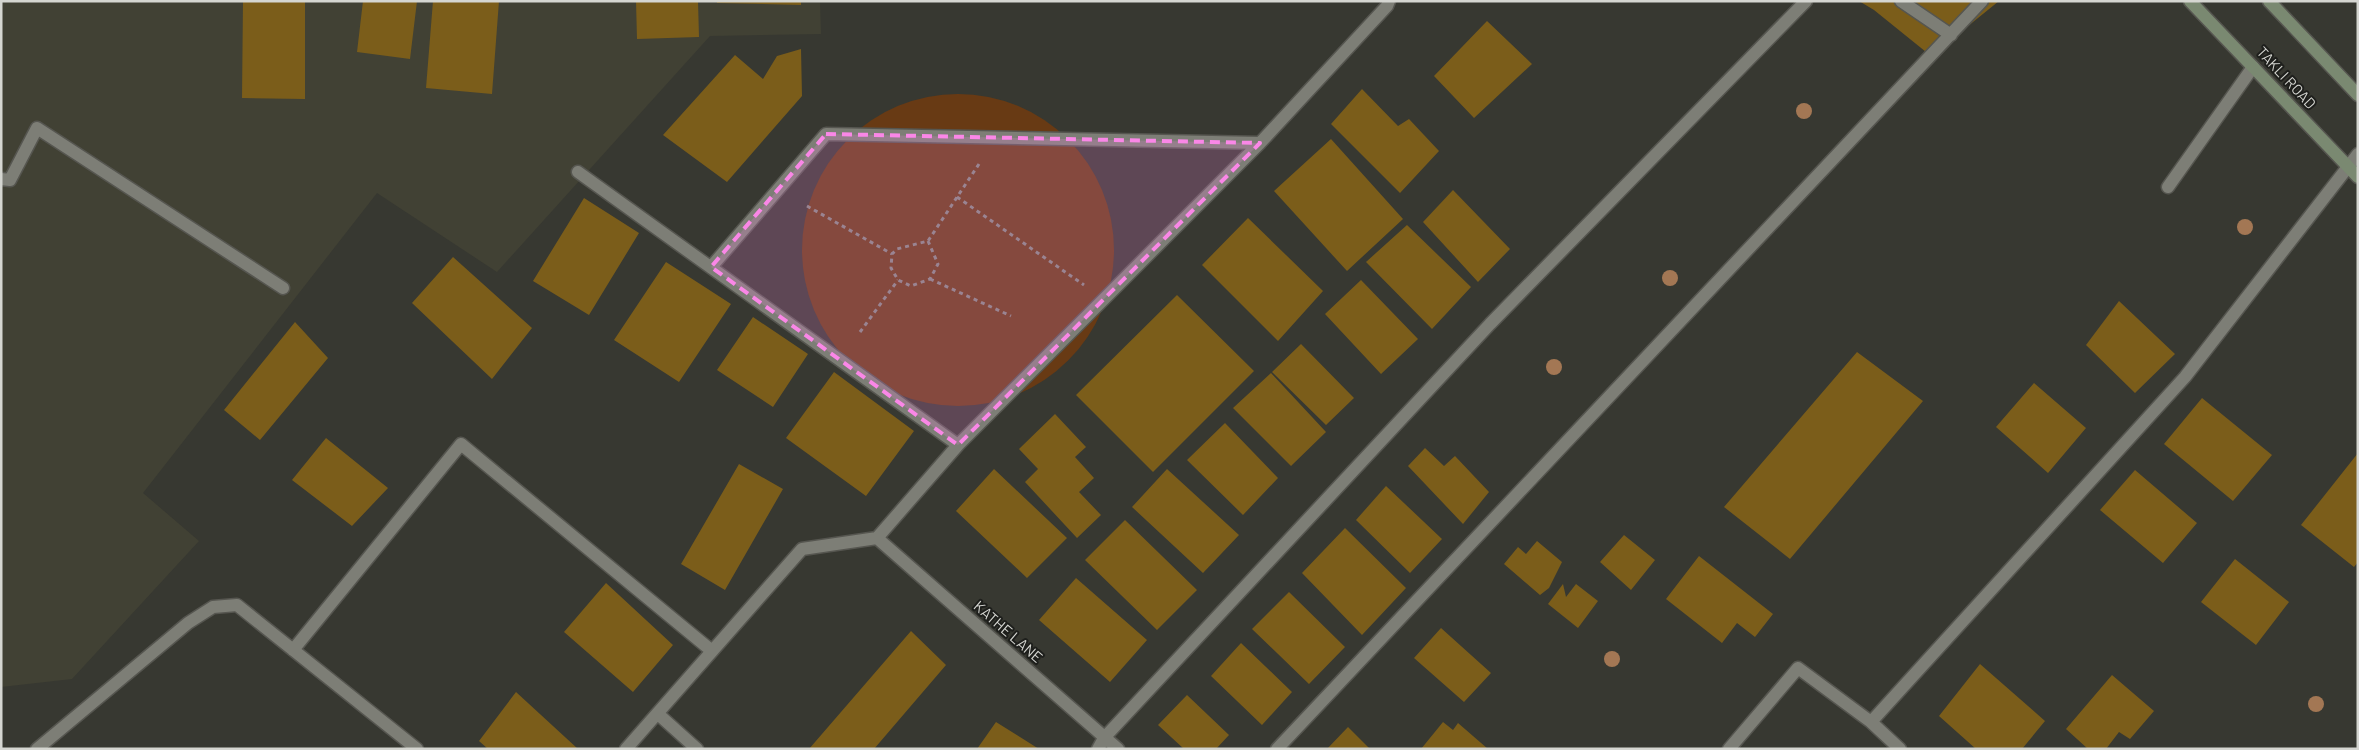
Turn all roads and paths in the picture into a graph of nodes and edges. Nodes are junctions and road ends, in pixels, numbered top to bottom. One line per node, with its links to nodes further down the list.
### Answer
1 (1389, 1): 10 (street)
2 (1806, 1): 35 (street)
3 (1901, 1): 7 (street)
4 (1982, 1): 7 (street)
5 (2190, 1): 8 (street, TAKLI ROAD)
6 (2269, 1): 9 (street)
7 (1951, 35): 41 (street)
8 (2253, 67): 13 (street, TAKLI ROAD); 17 (street)
9 (2358, 95)
10 (1260, 142): 22 (street); 26 (street)
11 (2358, 154): 13 (street)
12 (982, 161): 18 (path)
13 (2347, 167): 15 (street, TAKLI ROAD); 34 (street)
14 (578, 172): 22 (street)
15 (2358, 177)
16 (1, 179): 25 (street)
17 (2168, 187)
18 (957, 197): 20 (path); 26 (path)
19 (807, 206): 21 (path)
20 (928, 240): 21 (path); 23 (path)
21 (892, 254): 24 (path)
22 (711, 267): 29 (street)
23 (930, 279): 24 (path); 27 (path)
24 (898, 280): 28 (path)
25 (283, 288)
26 (1104, 299): 29 (street)
27 (1011, 316)
28 (860, 332)
29 (958, 445): 30 (street)
30 (877, 538): 32 (street); 35 (street, KATHE LANE)
31 (293, 650): 32 (street); 36 (street); 37 (street)
32 (712, 650): 33 (street)
33 (658, 714): 38 (street); 39 (street)
34 (1871, 722): 42 (street); 43 (street)
35 (1101, 743): 40 (street, KATHE LANE)
36 (37, 749)
37 (417, 749)
38 (626, 749)
39 (697, 749)
40 (1118, 749)
41 (1277, 749)
42 (1729, 749)
43 (1900, 749)

